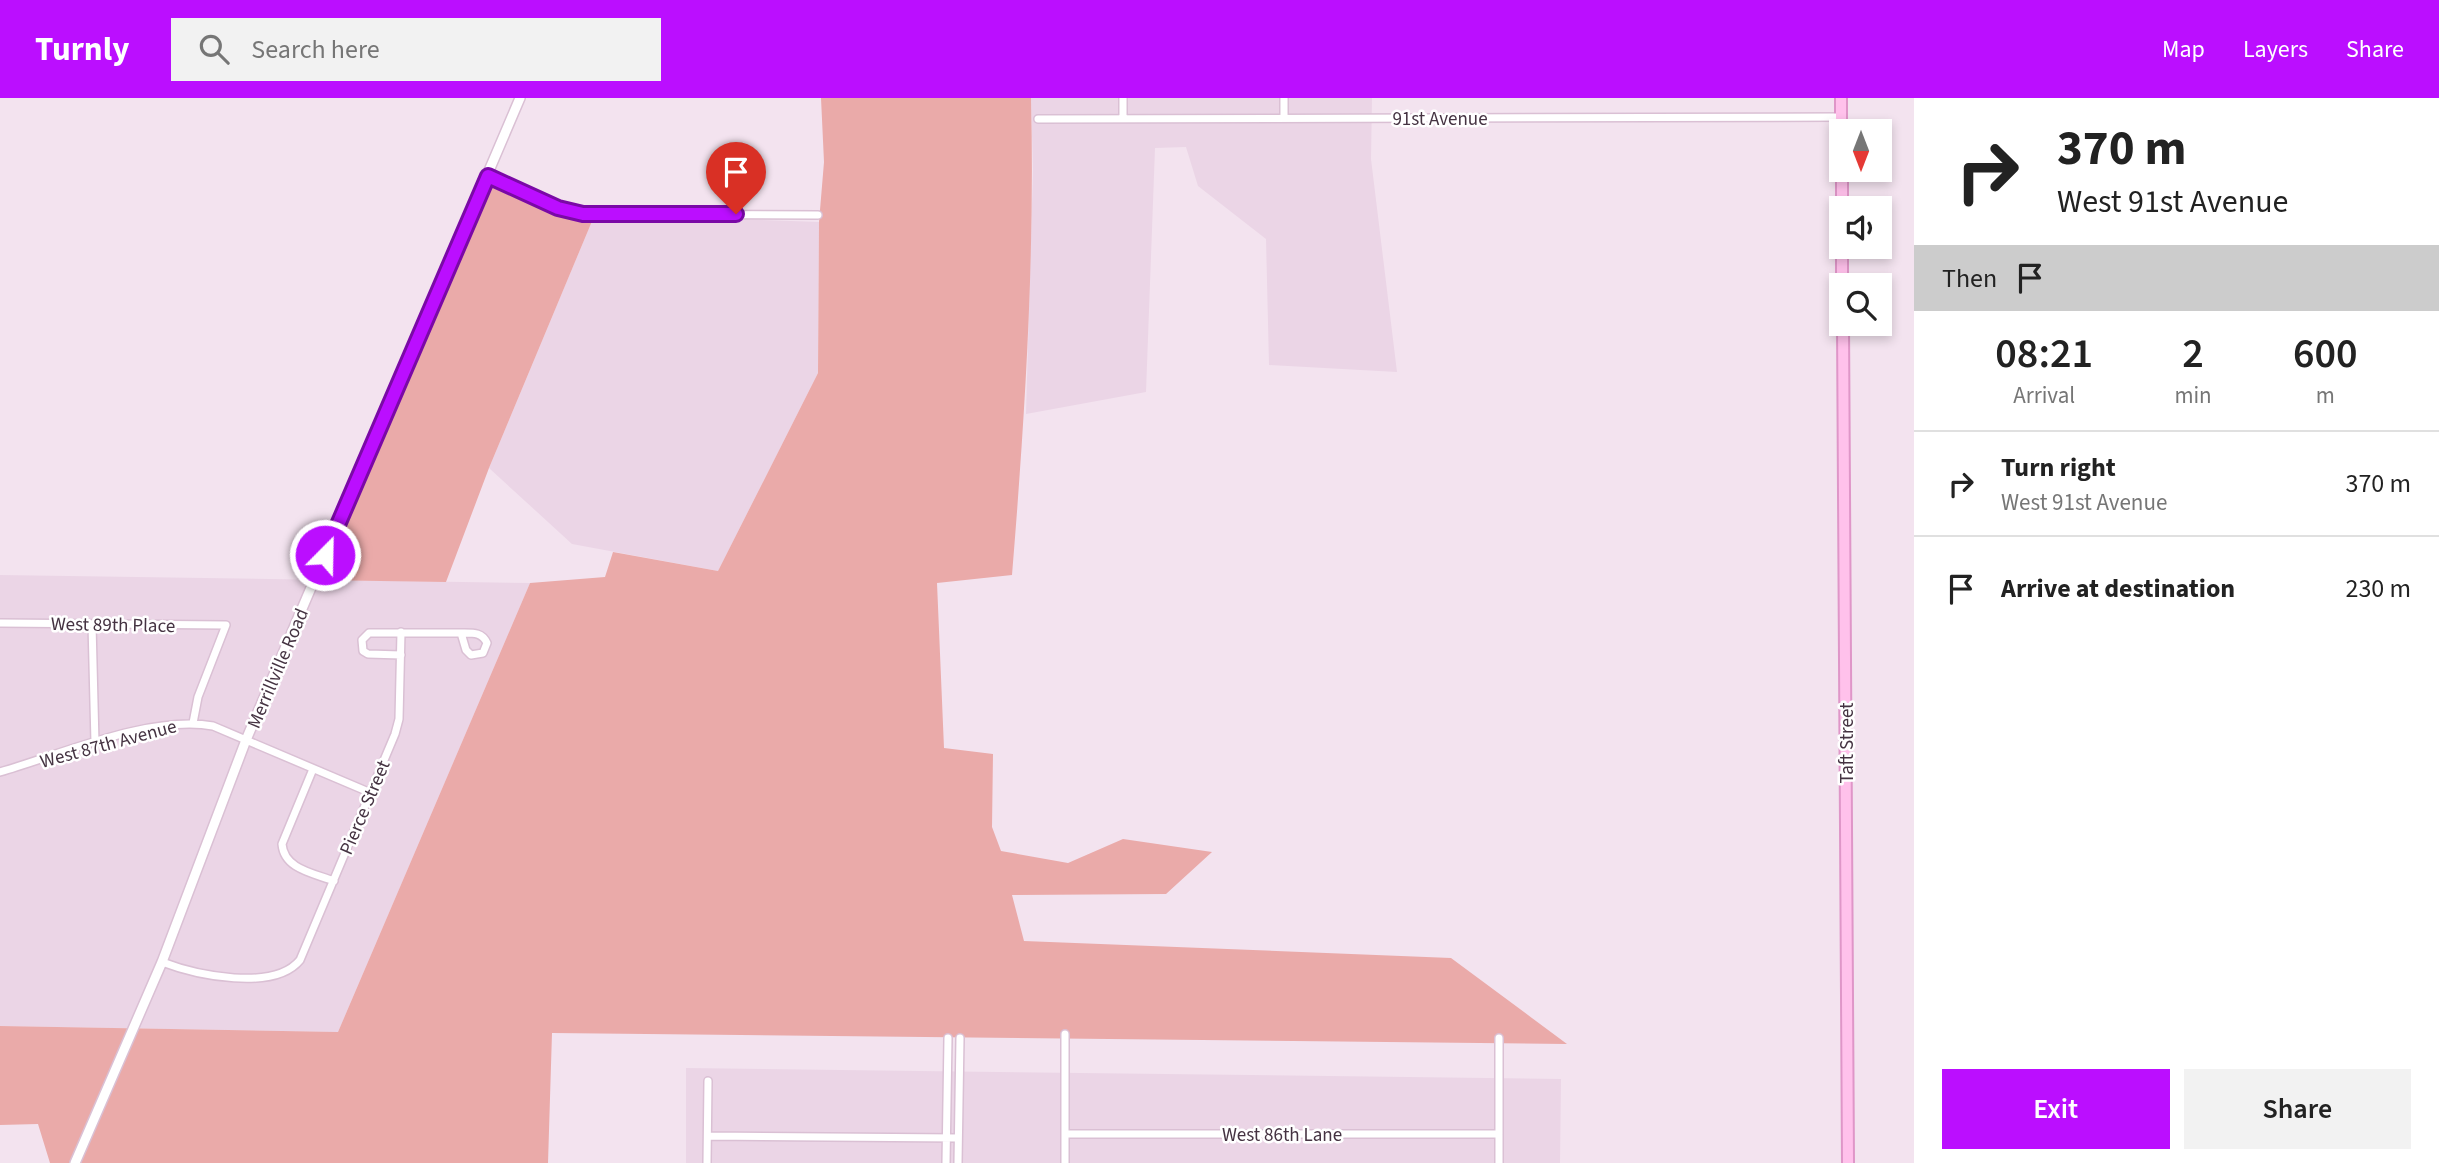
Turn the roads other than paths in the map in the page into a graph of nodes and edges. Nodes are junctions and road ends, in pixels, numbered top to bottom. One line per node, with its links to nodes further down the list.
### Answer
1 (520, 98): 9 (street, Merrillville Road)
2 (1124, 98): 8 (street)
3 (1284, 98): 6 (street)
4 (1841, 98): 5 (main road)
5 (1841, 117): 6 (street, 91st Avenue)
6 (1284, 118): 8 (street, 91st Avenue)
7 (1038, 119): 8 (street, 91st Avenue)
8 (1123, 119)
9 (488, 176): 10 (street); 18 (street, Merrillville Road)
10 (818, 215)
11 (1843, 336): 41 (main road, Taft Street)
12 (0, 623): 13 (street, West 89th Place)
13 (92, 624): 17 (street, West 89th Place); 19 (street)
14 (401, 632): 15 (street); 16 (street, Pierce Street); 16 (street)
15 (461, 633)
16 (401, 655): 22 (street, Pierce Street)
17 (193, 723): 18 (street, West 87th Avenue); 19 (street, West 87th Avenue)
18 (246, 740): 20 (street, West 87th Avenue); 24 (street, Merrillville Road)
19 (95, 743): 21 (street, West 87th Avenue)
20 (313, 769): 22 (street, West 87th Avenue); 23 (street)
21 (0, 772)
22 (370, 793): 23 (street, Pierce Street)
23 (334, 881): 24 (street, Pierce Street)
24 (162, 962): 35 (street, Merrillville Road)
25 (1065, 1034): 30 (street)
26 (948, 1038): 33 (street)
27 (960, 1038): 34 (street)
28 (1499, 1038): 31 (street)
29 (708, 1081): 32 (street)
30 (1065, 1134): 31 (street, West 86th Lane); 39 (street)
31 (1499, 1135): 40 (street)
32 (708, 1136): 33 (street); 36 (street)
33 (947, 1138): 34 (street); 37 (street)
34 (958, 1138): 38 (street)
35 (75, 1163)
36 (708, 1163)
37 (946, 1163)
38 (958, 1163)
39 (1065, 1163)
40 (1499, 1163)
41 (1848, 1163)

